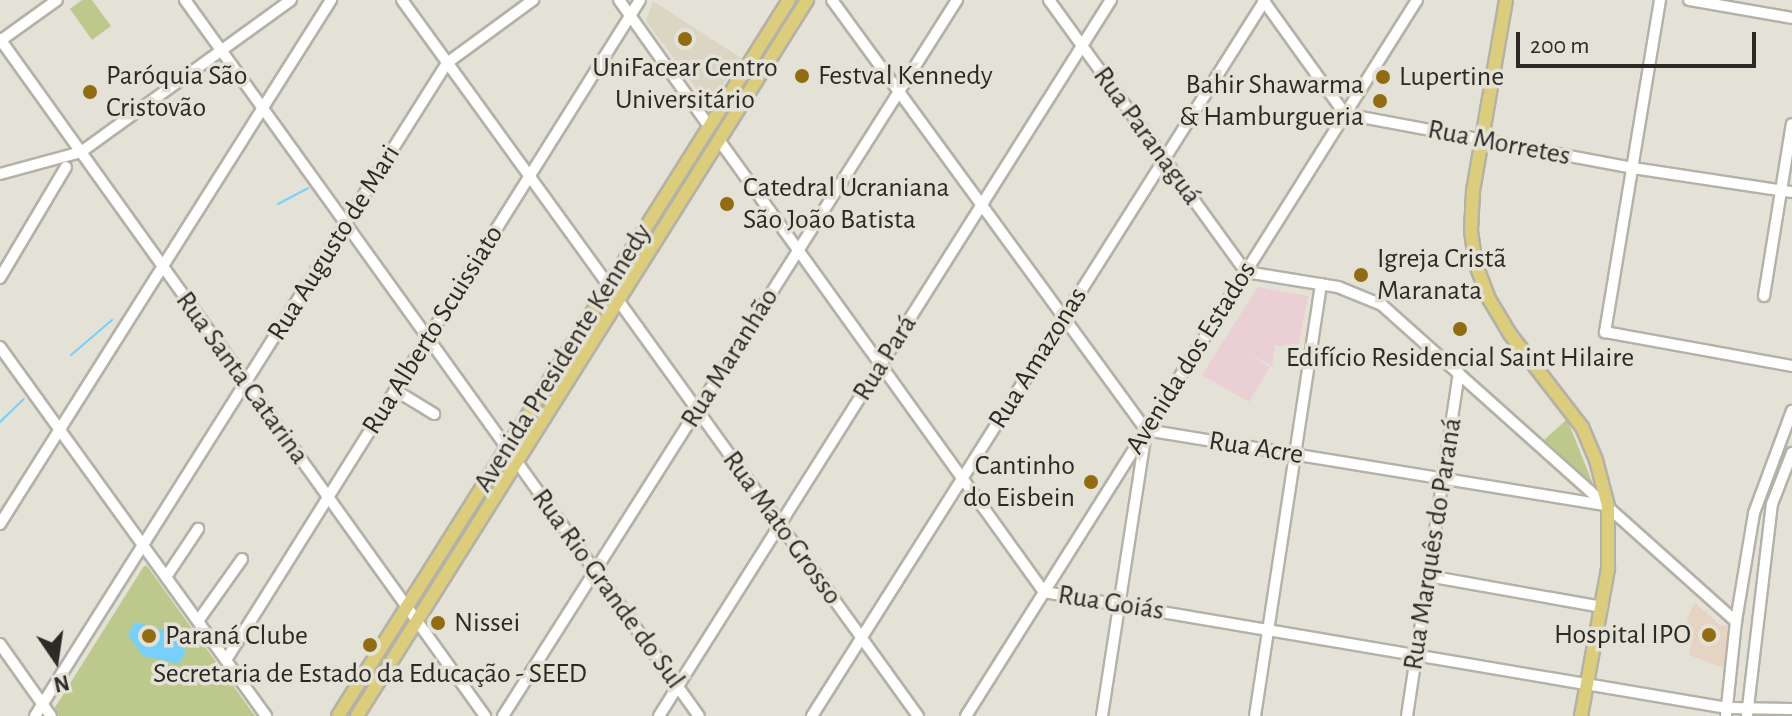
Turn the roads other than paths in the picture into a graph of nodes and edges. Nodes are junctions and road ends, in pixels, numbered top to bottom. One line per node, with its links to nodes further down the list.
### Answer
1 (57, 0): 22 (street)
2 (185, 0): 24 (street)
3 (291, 0): 24 (street)
4 (331, 0): 27 (street)
5 (402, 0): 25 (street)
6 (533, 0): 25 (street, Rua Augusto de Mari)
7 (619, 0): 20 (street)
8 (640, 0): 20 (street, Rua Alberto Scuissiato)
9 (789, 0): 30 (main road, Avenida Presidente Kennedy)
10 (807, 0): 31 (main road, Avenida Presidente Kennedy)
11 (832, 0): 26 (street)
12 (957, 0): 26 (street, Rua Maranhão)
13 (1049, 0): 23 (street, Rua Paranaguá)
14 (1111, 0): 23 (street, Rua Pará)
15 (1264, 0): 28 (street); 34 (street, Rua Amazonas)
16 (1417, 0): 28 (street, Avenida dos Estados)
17 (1506, 0): 32 (main road)
18 (1660, 0): 36 (street)
19 (1689, 0): 21 (street)
20 (630, 15): 30 (street); 38 (street, Rua Alberto Scuissiato)
21 (1792, 18)
22 (0, 40): 33 (street, Rua Santa Catarina)
23 (1082, 46): 34 (street, Rua Paranaguá); 41 (street, Rua Pará)
24 (221, 51): 27 (street); 33 (street)
25 (447, 63): 38 (street); 43 (street, Rua Augusto de Mari)
26 (900, 91): 41 (street); 44 (street, Rua Maranhão)
27 (263, 108): 43 (street); 45 (street)
28 (1345, 114): 32 (street, Rua Morretes); 46 (street, Avenida dos Estados)
29 (1792, 124): 39 (street)
30 (709, 126): 40 (main road, Avenida Presidente Kennedy)
31 (719, 140): 42 (main road, Avenida Presidente Kennedy); 44 (street, Rua Goiás)
32 (1482, 140): 36 (street, Rua Morretes); 72 (main road)
33 (81, 152): 37 (street); 45 (street, Rua Santa Catarina)
34 (1164, 159): 46 (street, Rua Paranaguá); 52 (street, Rua Amazonas)
35 (66, 167): 47 (street)
36 (1633, 168): 39 (street, Rua Morretes); 56 (street)
37 (0, 174)
38 (529, 176): 49 (street); 53 (street, Rua Alberto Scuissiato)
39 (1786, 191): 50 (street)
40 (659, 206): 42 (main road); 49 (main road, Avenida Presidente Kennedy)
41 (981, 206): 52 (street); 55 (street, Rua Pará)
42 (669, 219): 51 (main road, Avenida Presidente Kennedy)
43 (346, 224): 53 (street); 58 (street, Rua Augusto de Mari)
44 (799, 249): 55 (street, Rua Goiás); 60 (street, Rua Maranhão)
45 (163, 266): 58 (street, Rua Santa Catarina); 63 (street)
46 (1246, 272): 48 (street); 64 (street, Avenida dos Estados)
47 (0, 278)
48 (1321, 284): 57 (street); 67 (street)
49 (609, 286): 65 (main road, Avenida Presidente Kennedy)
50 (1764, 296)
51 (618, 300): 60 (street, Rua Mato Grosso); 68 (main road, Avenida Presidente Kennedy)
52 (1064, 318): 64 (street); 69 (street, Rua Amazonas)
53 (428, 338): 59 (street, Rua Alberto Scuissiato); 65 (street)
54 (0, 347): 63 (street)
55 (881, 364): 69 (street, Rua Goiás); 74 (street, Rua Pará)
56 (1792, 366)
57 (1459, 373): 70 (street, Rua Marquês do Paraná); 72 (street)
58 (246, 382): 71 (street, Rua Santa Catarina); 76 (street, Rua Augusto de Mari)
59 (395, 390): 62 (street); 71 (street, Rua Alberto Scuissiato)
60 (697, 409): 74 (street, Rua Mato Grosso); 78 (street, Rua Maranhão)
61 (1792, 411): 87 (street)
62 (434, 414)
63 (60, 429): 73 (street); 76 (street)
64 (1146, 430): 67 (street, Rua Acre); 81 (street, Avenida dos Estados); 82 (street)
65 (507, 448): 83 (main road, Avenida Presidente Kennedy)
66 (1792, 453): 100 (street)
67 (1295, 454): 70 (street, Rua Acre); 88 (street)
68 (517, 462): 78 (street, Rua Rio Grande do Sul); 86 (main road, Avenida Presidente Kennedy)
69 (963, 477): 81 (street, Rua Goiás); 89 (street, Rua Amazonas)
70 (1443, 478): 72 (street, Rua Acre); 79 (street, Rua Marquês do Paraná)
71 (328, 498): 83 (street, Rua Santa Catarina); 92 (street, Rua Alberto Scuissiato)
72 (1608, 506): 84 (main road); 87 (street)
73 (0, 524)
74 (780, 525): 89 (street, Rua Mato Grosso); 94 (street, Rua Pará)
75 (198, 529): 80 (street)
76 (143, 545): 80 (street); 97 (street, Rua Augusto de Mari)
77 (242, 559): 85 (street)
78 (595, 571): 94 (street, Rua Rio Grande do Sul); 107 (street, Rua Maranhão)
79 (1428, 576): 84 (street); 91 (street, Rua Marquês do Paraná)
80 (166, 577): 85 (street)
81 (1044, 592): 82 (street, Rua Goiás); 112 (street, Avenida dos Estados)
82 (1119, 604): 88 (street, Rua Goiás); 113 (street)
83 (407, 607): 86 (street, Rua Santa Catarina); 95 (main road, Avenida Presidente Kennedy)
84 (1602, 607): 93 (main road)
85 (198, 621): 92 (street)
86 (417, 621): 96 (main road, Avenida Presidente Kennedy); 106 (street, Rua Santa Catarina)
87 (1736, 621): 99 (street)
88 (1268, 630): 91 (street, Rua Goiás); 114 (street)
89 (862, 638): 110 (street, Rua Amazonas); 111 (street, Rua Mato Grosso)
90 (0, 644): 97 (street)
91 (1416, 655): 93 (street, Rua Goiás); 115 (street, Rua Marquês do Paraná)
92 (226, 660): 103 (street)
93 (1587, 684): 99 (street, Rua Goiás); 116 (main road)
94 (678, 687): 108 (street, Rua Pará); 109 (street, Rua Rio Grande do Sul)
95 (354, 691): 96 (main road); 104 (main road, Avenida Presidente Kennedy)
96 (366, 702): 105 (main road, Avenida Presidente Kennedy)
97 (43, 704): 101 (street, Rua Augusto de Mari); 102 (street)
98 (1792, 709): 100 (street, Rua Goiás)
99 (1726, 712): 100 (street, Rua Goiás)
100 (1748, 712)
101 (35, 716)
102 (51, 716)
103 (266, 716)
104 (338, 716)
105 (357, 716)
106 (485, 716)
107 (503, 716)
108 (659, 716)
109 (699, 716)
110 (812, 716)
111 (918, 716)
112 (966, 716)
113 (1102, 716)
114 (1255, 716)
115 (1407, 716)
116 (1581, 716)

